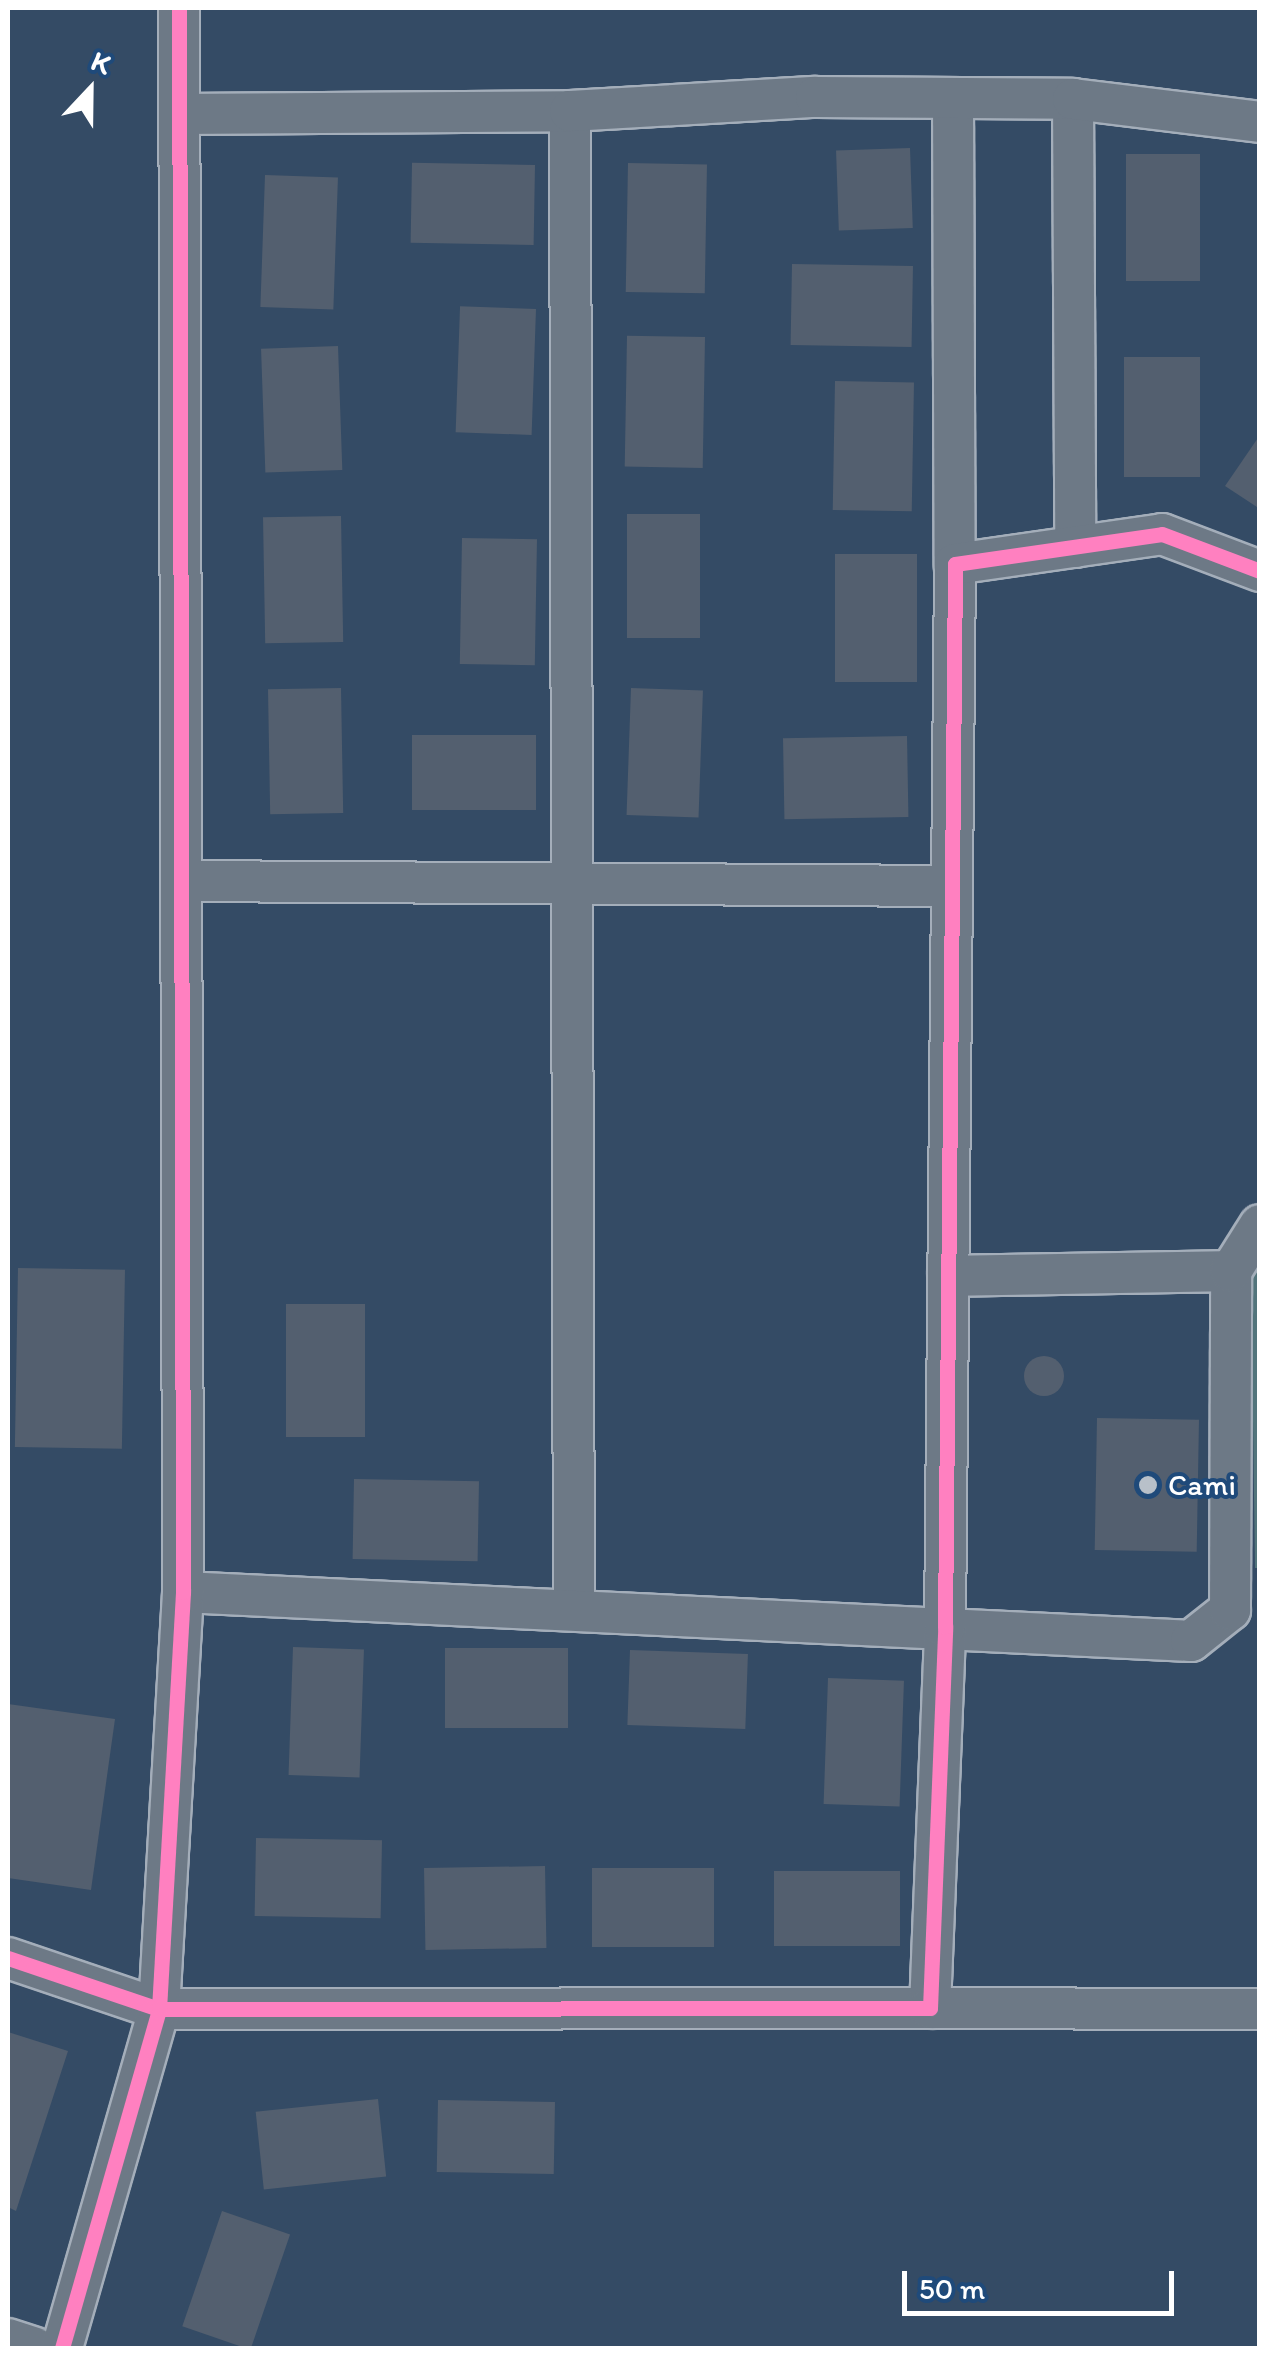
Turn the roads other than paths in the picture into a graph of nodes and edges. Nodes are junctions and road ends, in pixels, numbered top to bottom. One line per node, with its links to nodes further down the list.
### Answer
1 (179, 8): 5 (street)
2 (953, 98): 3 (street); 4 (street); 8 (street)
3 (1072, 99): 6 (street); 7 (street)
4 (570, 111): 5 (street); 11 (street)
5 (179, 114): 10 (street)
6 (1260, 122)
7 (1075, 547): 8 (street); 9 (street)
8 (955, 564): 12 (street)
9 (1260, 571)
10 (181, 881): 11 (street); 16 (street)
11 (573, 886): 12 (street); 17 (street)
12 (951, 886): 15 (street)
13 (1260, 1226): 14 (street)
14 (1231, 1271): 15 (street); 18 (street)
15 (948, 1276): 18 (street)
16 (183, 1592): 17 (street); 21 (street)
17 (574, 1610): 18 (street)
18 (944, 1628): 20 (street)
19 (8, 1958): 21 (street)
20 (930, 2008): 21 (street); 22 (street)
21 (159, 2009): 25 (street)
22 (1260, 2009)
23 (8, 2339): 24 (street)
24 (35, 2348)
25 (62, 2348)

